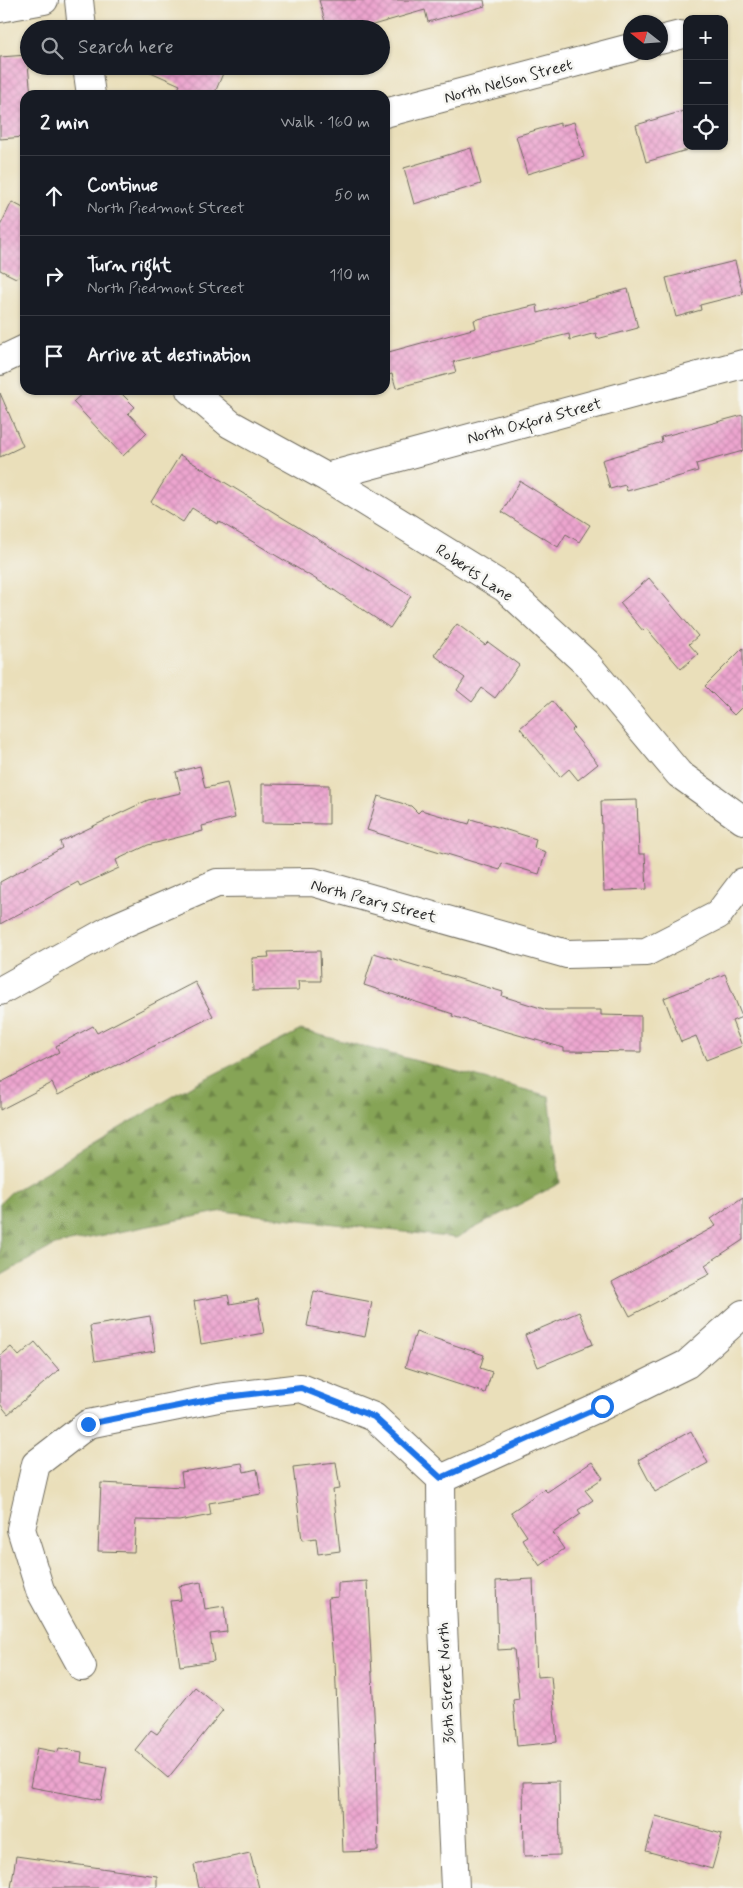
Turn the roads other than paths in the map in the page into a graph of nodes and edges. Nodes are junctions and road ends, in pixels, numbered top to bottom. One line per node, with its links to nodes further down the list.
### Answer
1 (44, 0): 3 (street)
2 (79, 0): 4 (street)
3 (0, 8)
4 (81, 20)
5 (623, 50): 8 (street, North Nelson Street)
6 (88, 75): 7 (street)
7 (90, 90)
8 (390, 112)
9 (20, 351): 10 (street)
10 (0, 361)
11 (743, 364): 13 (street, North Oxford Street)
12 (196, 395): 13 (street, Roberts Lane)
13 (326, 477): 14 (street, Roberts Lane)
14 (743, 820)
15 (743, 882): 16 (street, North Peary Street)
16 (0, 991)
17 (743, 1314): 18 (street)
18 (441, 1478): 19 (street); 20 (street, 36th Street North)
19 (82, 1667)
20 (454, 1888)

